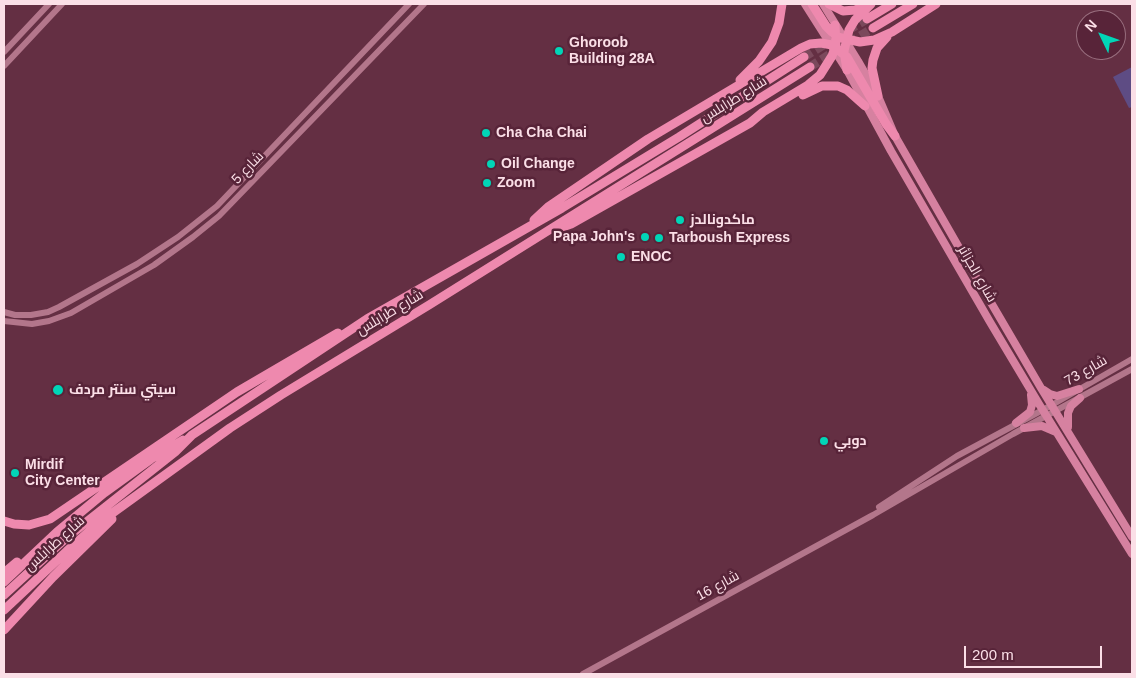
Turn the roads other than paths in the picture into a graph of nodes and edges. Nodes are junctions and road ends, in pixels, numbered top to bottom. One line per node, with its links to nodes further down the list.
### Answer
1 (50, 4): 15 (street)
2 (62, 4): 25 (street)
3 (409, 4): 35 (street, شارع 5)
4 (424, 4): 36 (street, شارع 5)
5 (782, 4): 28 (highway)
6 (805, 4): 21 (main road, شارع الجزائر)
7 (812, 4): 19 (highway)
8 (823, 4): 16 (main road, شارع الجزائر)
9 (829, 4): 10 (highway)
10 (871, 4): 20 (highway)
11 (892, 4): 14 (highway)
12 (913, 4): 17 (highway)
13 (936, 4): 18 (highway)
14 (867, 19)
15 (30, 24): 22 (street); 25 (street)
16 (836, 25): 19 (highway); 20 (main road, شارع الجزائر)
17 (873, 28)
18 (892, 32): 20 (highway); 29 (highway)
19 (836, 37): 20 (highway); 21 (highway)
20 (846, 40): 23 (highway); 29 (main road, شارع الجزائر)
21 (834, 48): 23 (highway); 27 (main road, شارع الجزائر); 28 (highway); 31 (highway)
22 (4, 52)
23 (844, 54): 27 (highway); 32 (highway)
24 (804, 57): 33 (highway, شارع طرابلس)
25 (6, 63)
26 (810, 67): 34 (highway, شارع طرابلس)
27 (847, 70): 30 (main road, شارع الجزائر)
28 (725, 94): 33 (highway)
29 (878, 96): 32 (main road, شارع الجزائر)
30 (865, 106): 31 (highway); 42 (main road, شارع الجزائر)
31 (750, 123): 34 (highway)
32 (895, 136): 43 (main road, شارع الجزائر)
33 (527, 227): 38 (highway, شارع طرابلس)
34 (546, 231): 53 (highway, شارع طرابلس)
35 (165, 246): 36 (street); 37 (street, شارع 5)
36 (148, 268): 39 (street, شارع 5)
37 (4, 312)
38 (367, 319): 52 (highway, شارع طرابلس); 55 (highway)
39 (4, 321)
40 (1132, 359): 44 (street, شارع 73)
41 (1132, 369): 45 (street, شارع 73)
42 (1028, 386): 47 (main road, شارع الجزائر); 48 (main road)
43 (1041, 388): 44 (main road); 46 (main road, شارع الجزائر)
44 (1079, 390): 46 (street, شارع 73)
45 (1080, 398): 46 (street, شارع 73); 51 (main road)
46 (1054, 408): 47 (street, شارع 16); 51 (main road, شارع الجزائر)
47 (1045, 413): 48 (street, شارع 16); 49 (street, شارع 16); 50 (main road, شارع الجزائر)
48 (1016, 423): 54 (street, شارع 16)
49 (1024, 428): 50 (main road); 54 (street, شارع 16)
50 (1058, 433): 58 (main road, شارع الجزائر)
51 (1070, 434): 57 (main road, شارع الجزائر)
52 (192, 435): 56 (highway); 61 (highway, شارع طرابلس)
53 (119, 510): 62 (highway, شارع طرابلس); 63 (highway)
54 (864, 519): 64 (street, شارع 16)
55 (4, 521)
56 (58, 532): 59 (highway); 60 (highway)
57 (1132, 536)
58 (1132, 554)
59 (4, 573)
60 (4, 582)
61 (4, 595)
62 (4, 610)
63 (4, 630)
64 (583, 674)

